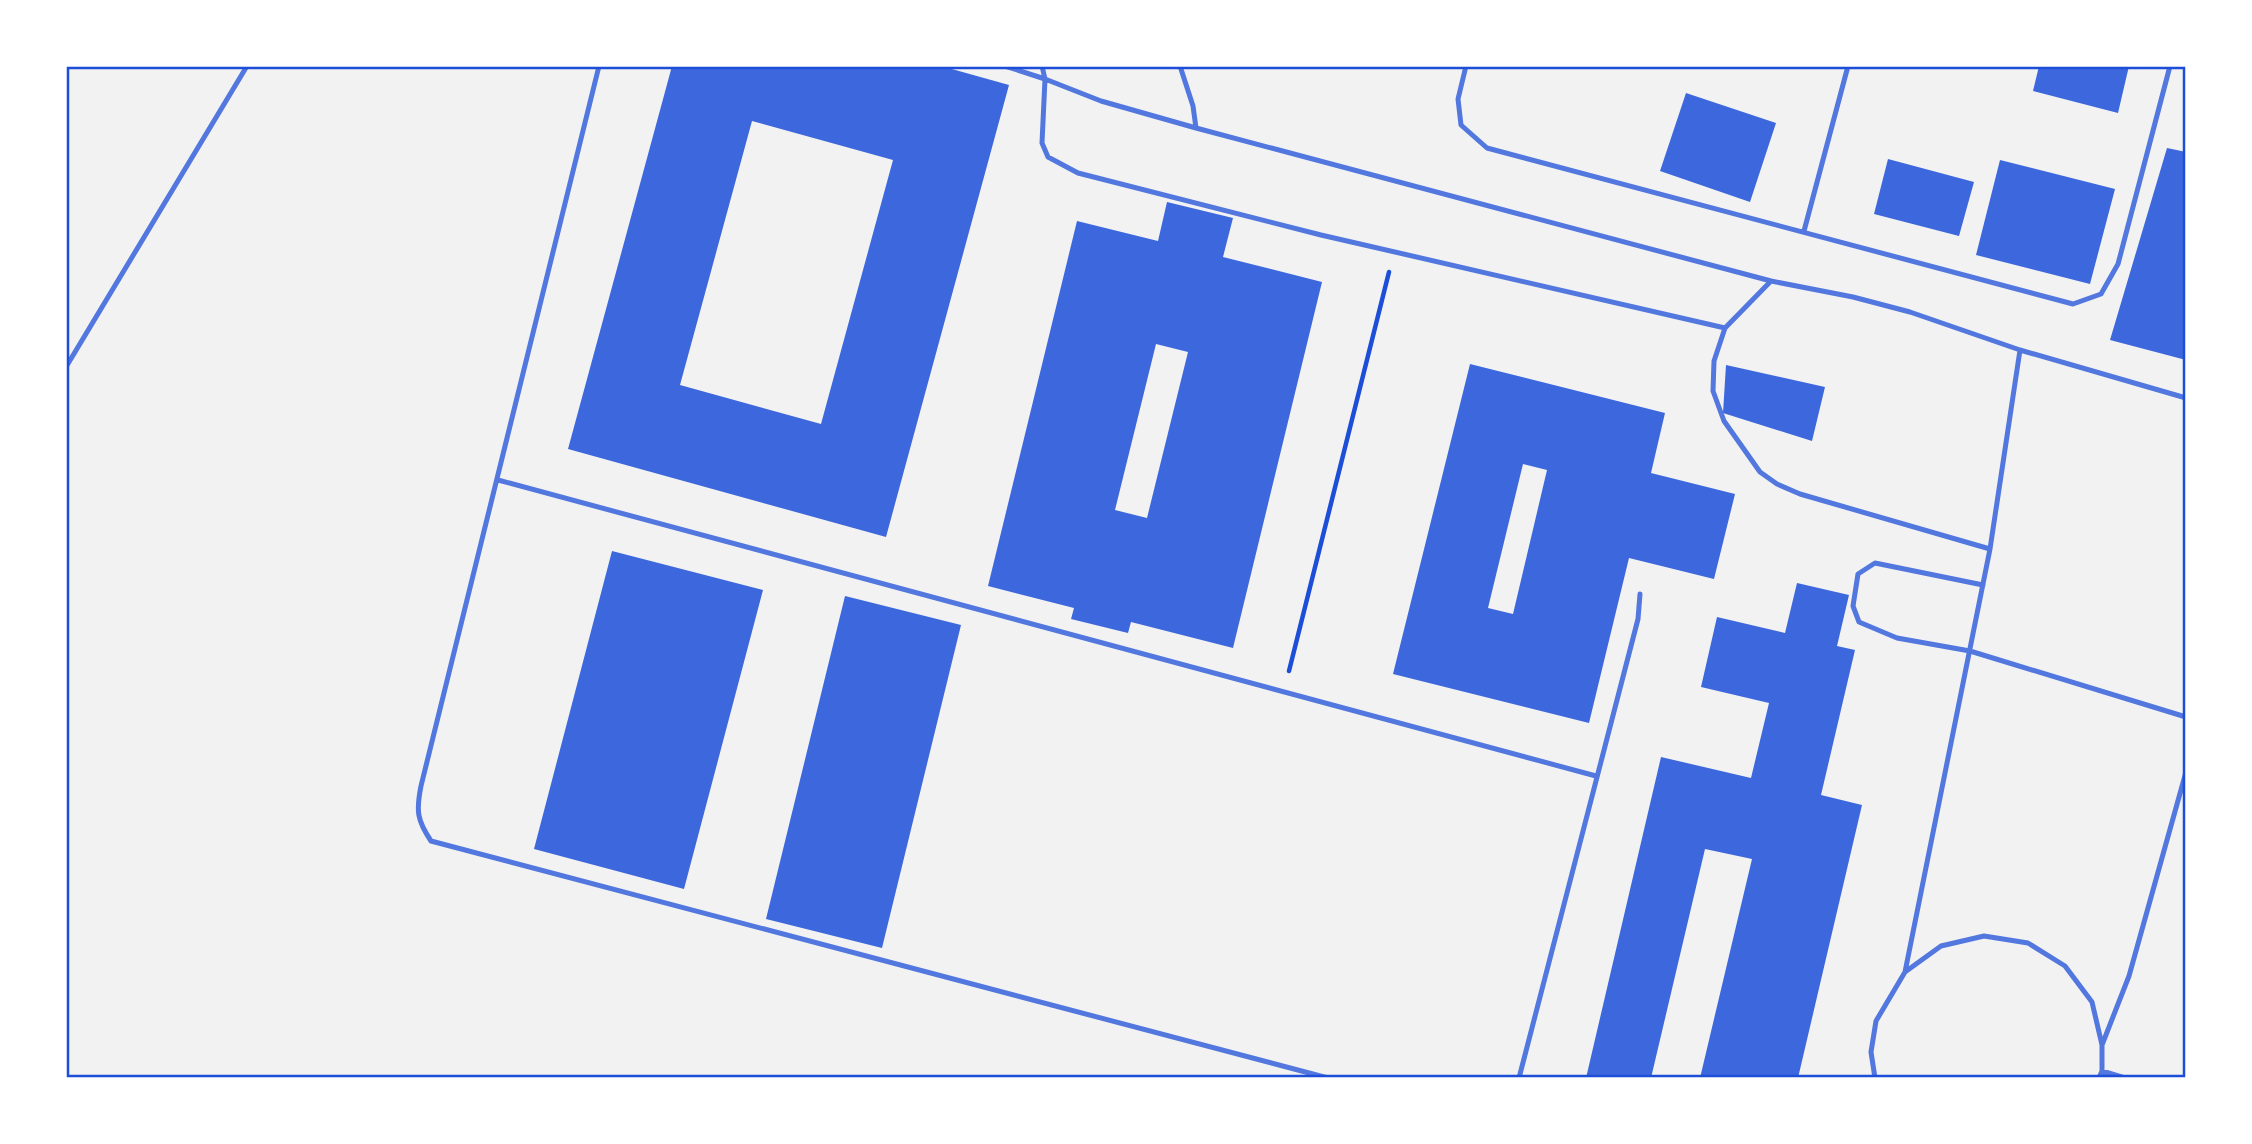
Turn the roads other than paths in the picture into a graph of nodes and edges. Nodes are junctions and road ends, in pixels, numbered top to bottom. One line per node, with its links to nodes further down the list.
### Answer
1 (247, 66): 15 (lane)
2 (598, 66): 17 (lane)
3 (1005, 66): 9 (lane)
4 (1042, 66): 9 (lane)
5 (1180, 66): 10 (lane)
6 (1466, 66): 11 (lane)
7 (1848, 66): 11 (lane)
8 (2171, 66): 11 (lane)
9 (1045, 79): 10 (lane); 13 (lane)
10 (1196, 128): 12 (lane)
11 (1804, 231)
12 (1771, 281): 13 (lane); 14 (lane)
13 (1725, 328): 18 (lane)
14 (2020, 350): 16 (lane); 18 (lane)
15 (66, 367)
16 (2186, 398)
17 (498, 480): 24 (lane); 28 (lane)
18 (1990, 549): 19 (lane)
19 (1983, 585): 21 (lane); 21 (lane)
20 (1640, 594): 24 (lane)
21 (1970, 651): 22 (lane); 25 (lane)
22 (2186, 717)
23 (2186, 772): 26 (lane)
24 (1596, 776): 29 (lane)
25 (1905, 972): 26 (lane); 30 (lane)
26 (2102, 1045): 27 (lane)
27 (2100, 1074): 31 (lane)
28 (1328, 1077)
29 (1519, 1077)
30 (1875, 1077)
31 (2125, 1077)

